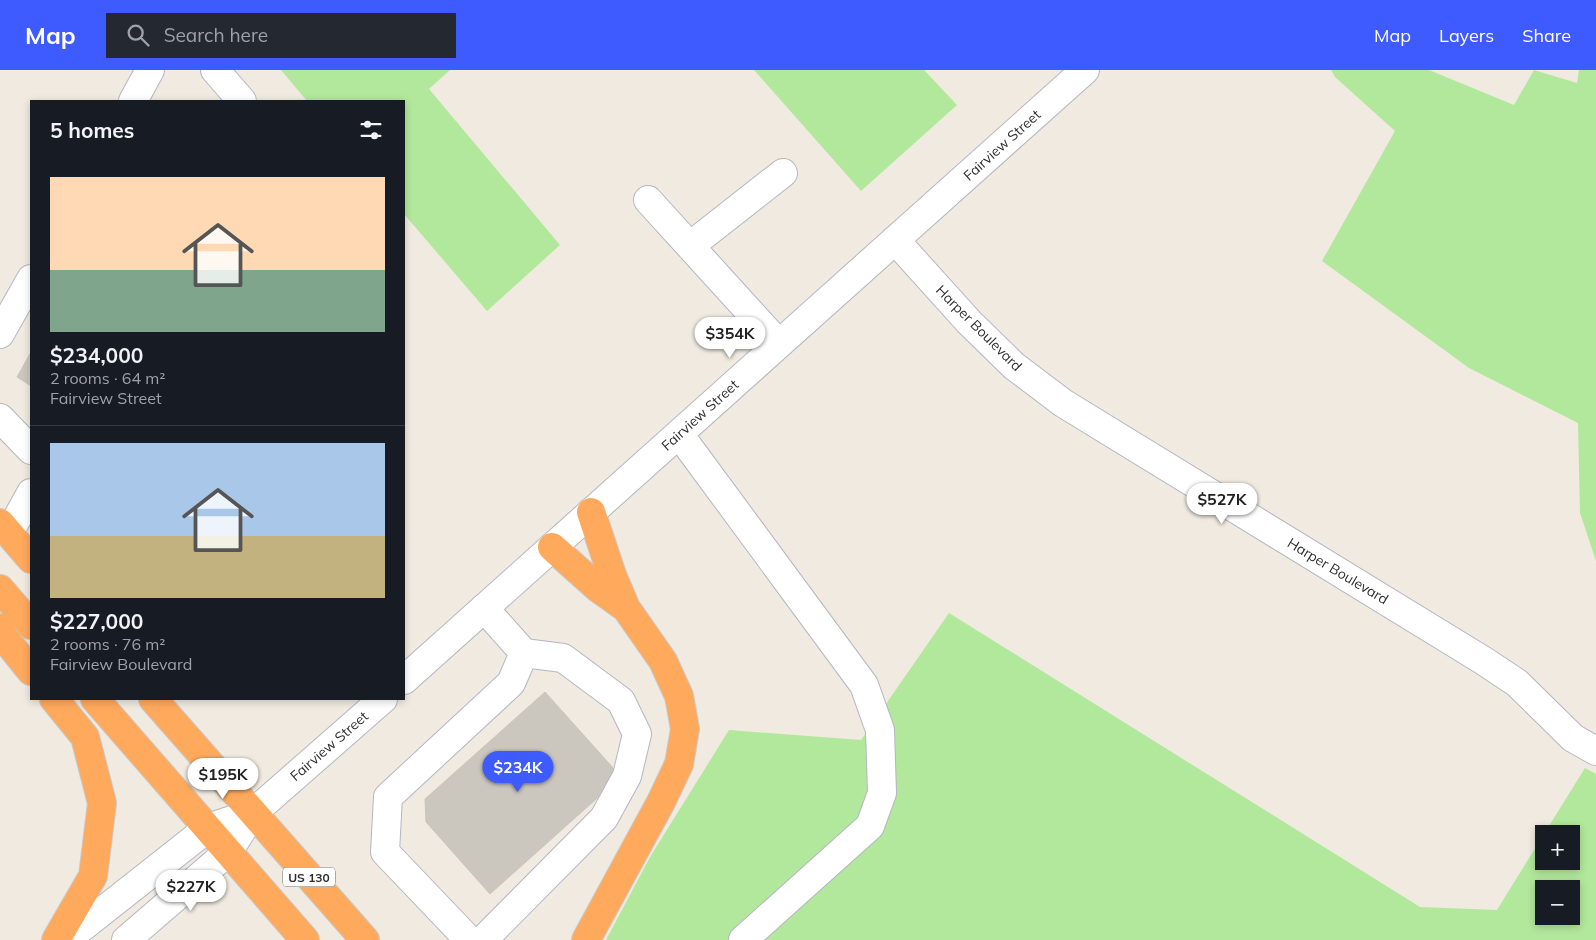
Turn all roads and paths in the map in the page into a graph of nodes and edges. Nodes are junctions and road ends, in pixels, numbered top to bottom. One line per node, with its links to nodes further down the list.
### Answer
1 (150, 70): 4 (street)
2 (215, 70): 5 (street)
3 (1085, 70): 8 (street, Fairview Street)
4 (134, 100)
5 (241, 100)
6 (783, 173): 9 (street)
7 (648, 200): 9 (street)
8 (895, 240): 12 (street, Fairview Street); 33 (street, Harper Boulevard)
9 (690, 246): 12 (street)
10 (30, 281): 11 (street)
11 (0, 334)
12 (779, 344): 14 (street, Fairview Street)
13 (0, 418): 15 (street)
14 (679, 434): 17 (street, Fairview Street); 45 (street)
15 (30, 449)
16 (30, 493): 18 (street)
17 (591, 512): 19 (street, Fairview Street); 23 (highway)
18 (5, 528): 20 (highway)
19 (552, 547): 22 (street, Fairview Street); 23 (highway)
20 (30, 557)
21 (0, 589): 24 (highway)
22 (484, 608): 26 (street); 28 (street, Fairview Street)
23 (626, 608): 44 (highway)
24 (30, 624)
25 (0, 628): 27 (highway)
26 (524, 653): 42 (street); 43 (street)
27 (30, 670)
28 (405, 679)
29 (55, 700): 37 (highway)
30 (96, 700): 35 (highway, US 130)
31 (154, 700): 34 (highway, US 130)
32 (382, 700): 34 (street, Fairview Street)
33 (1596, 751)
34 (253, 813): 35 (street); 36 (street); 41 (highway, US 130)
35 (208, 828): 36 (highway, US 130); 38 (street)
36 (228, 852): 39 (street); 40 (highway, US 130)
37 (56, 940)
38 (66, 940)
39 (126, 940)
40 (305, 940)
41 (364, 940)
42 (470, 940)
43 (483, 940)
44 (586, 940)
45 (743, 940)

